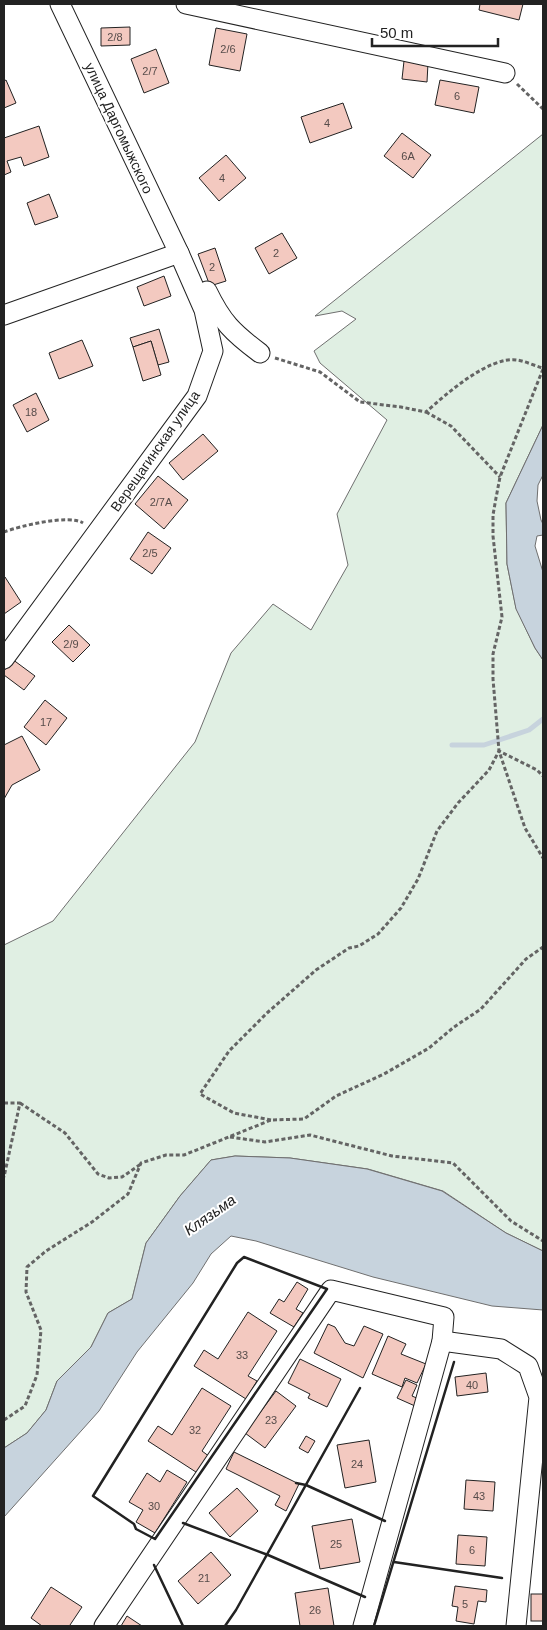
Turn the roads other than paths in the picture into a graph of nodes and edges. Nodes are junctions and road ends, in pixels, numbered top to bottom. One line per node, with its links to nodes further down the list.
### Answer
1 (60, 4): 4 (street, улица Даргомыжского)
2 (186, 4): 3 (street)
3 (505, 74)
4 (178, 253): 5 (street); 6 (street); 7 (street, Верещагинская улица)
5 (4, 315)
6 (260, 353)
7 (4, 659)
8 (442, 1342): 9 (street); 10 (street); 11 (street)
9 (104, 1626)
10 (363, 1626)
11 (516, 1626)

